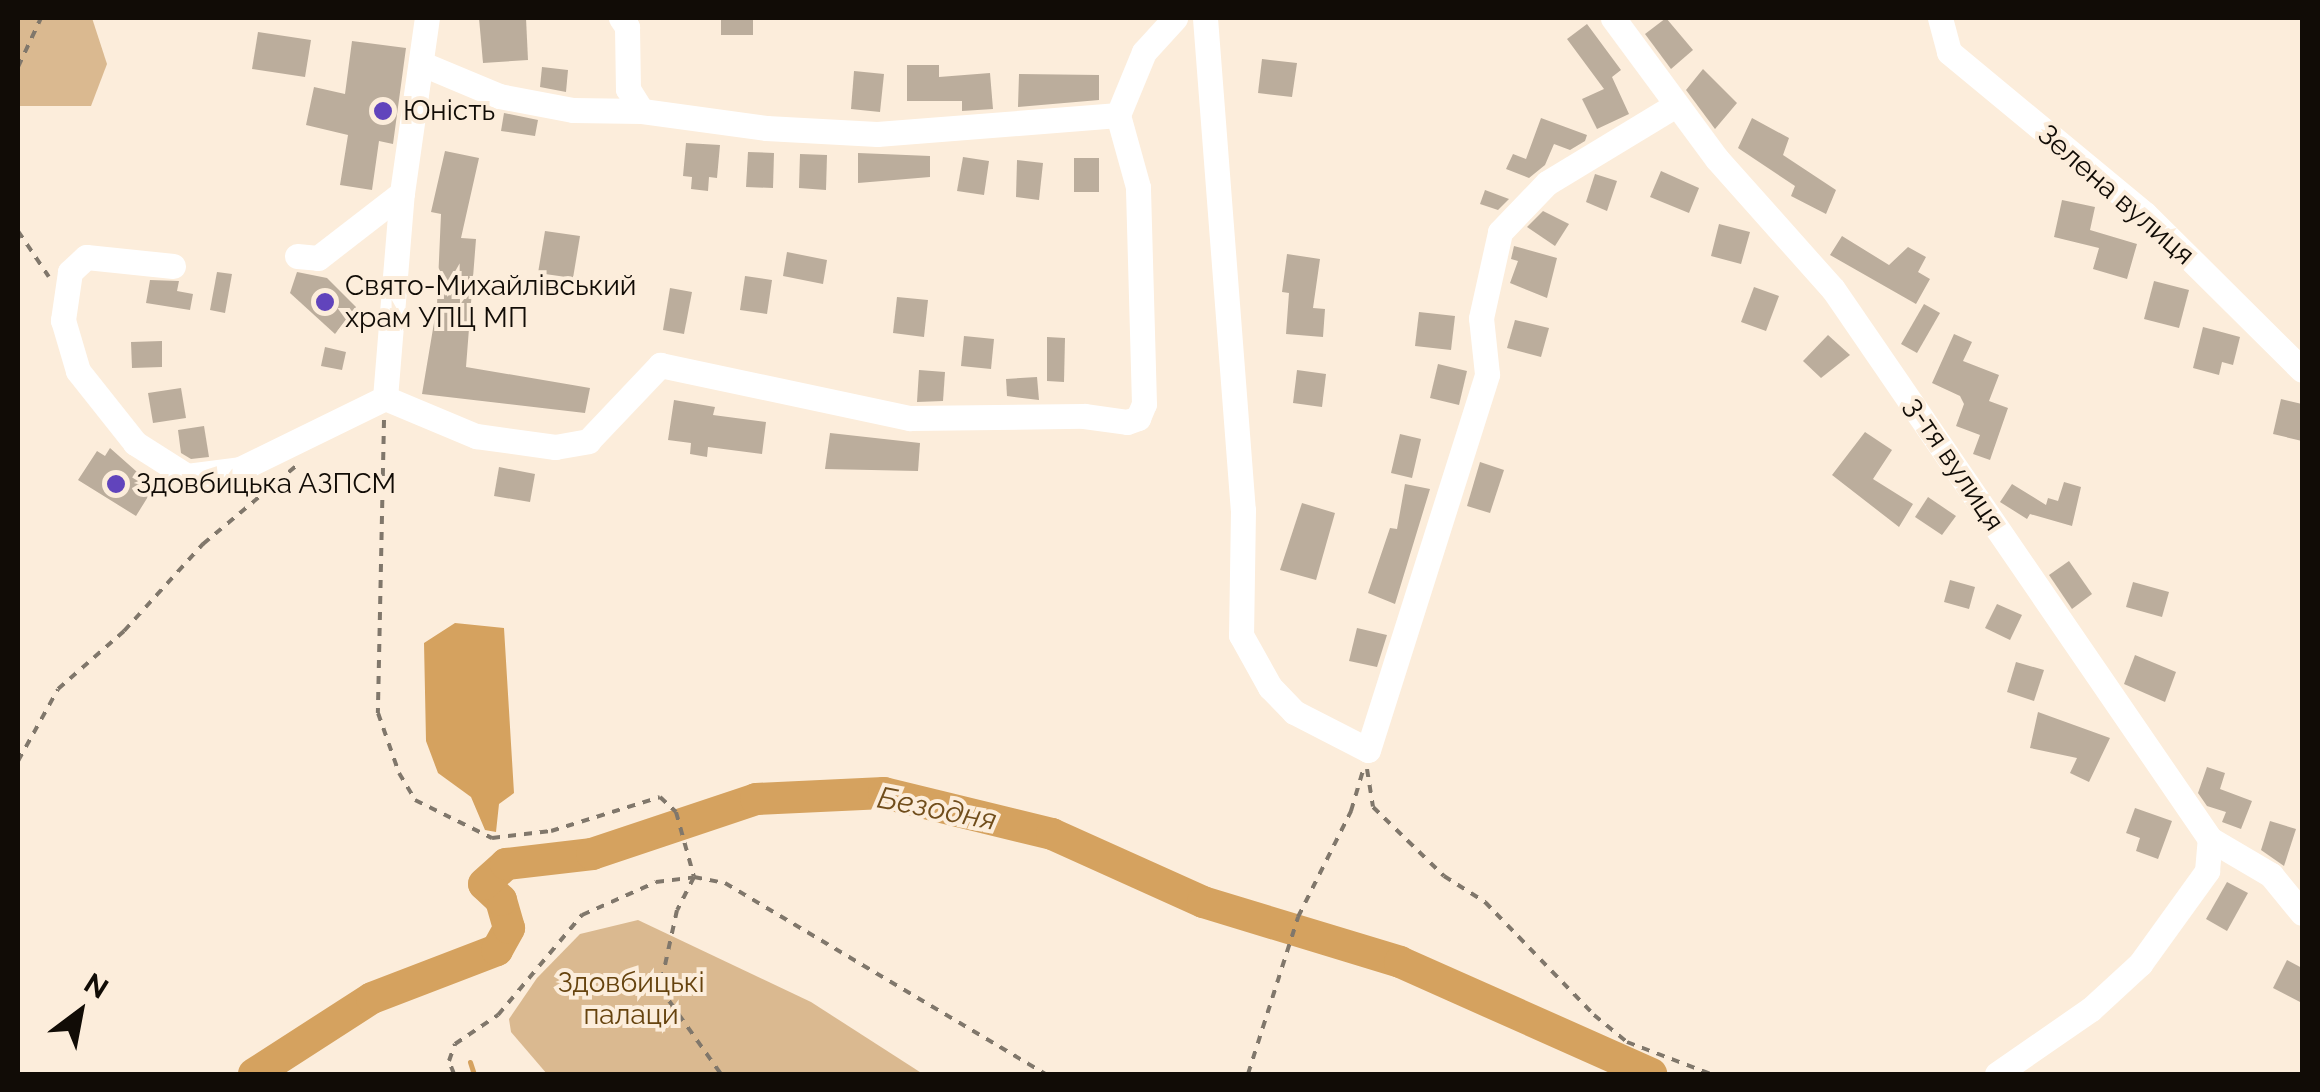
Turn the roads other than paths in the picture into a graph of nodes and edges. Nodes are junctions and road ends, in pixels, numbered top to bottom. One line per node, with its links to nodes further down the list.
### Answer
1 (427, 18): 7 (street)
2 (620, 18): 9 (street)
3 (1175, 18): 10 (street)
4 (1205, 18): 8 (street)
5 (1613, 18): 8 (street, 3-тя вулиця)
6 (1940, 18): 14 (street, Зелена вулиця)
7 (425, 65): 9 (street); 11 (street)
8 (1676, 105): 16 (street, 3-тя вулиця)
9 (642, 111): 10 (street)
10 (1118, 115): 15 (street)
11 (402, 193): 12 (street); 15 (street)
12 (297, 256)
13 (173, 266): 15 (street)
14 (2302, 370)
15 (384, 398)
16 (2210, 839): 17 (street, 3-тя вулиця); 18 (street)
17 (2302, 913)
18 (1997, 1074)

